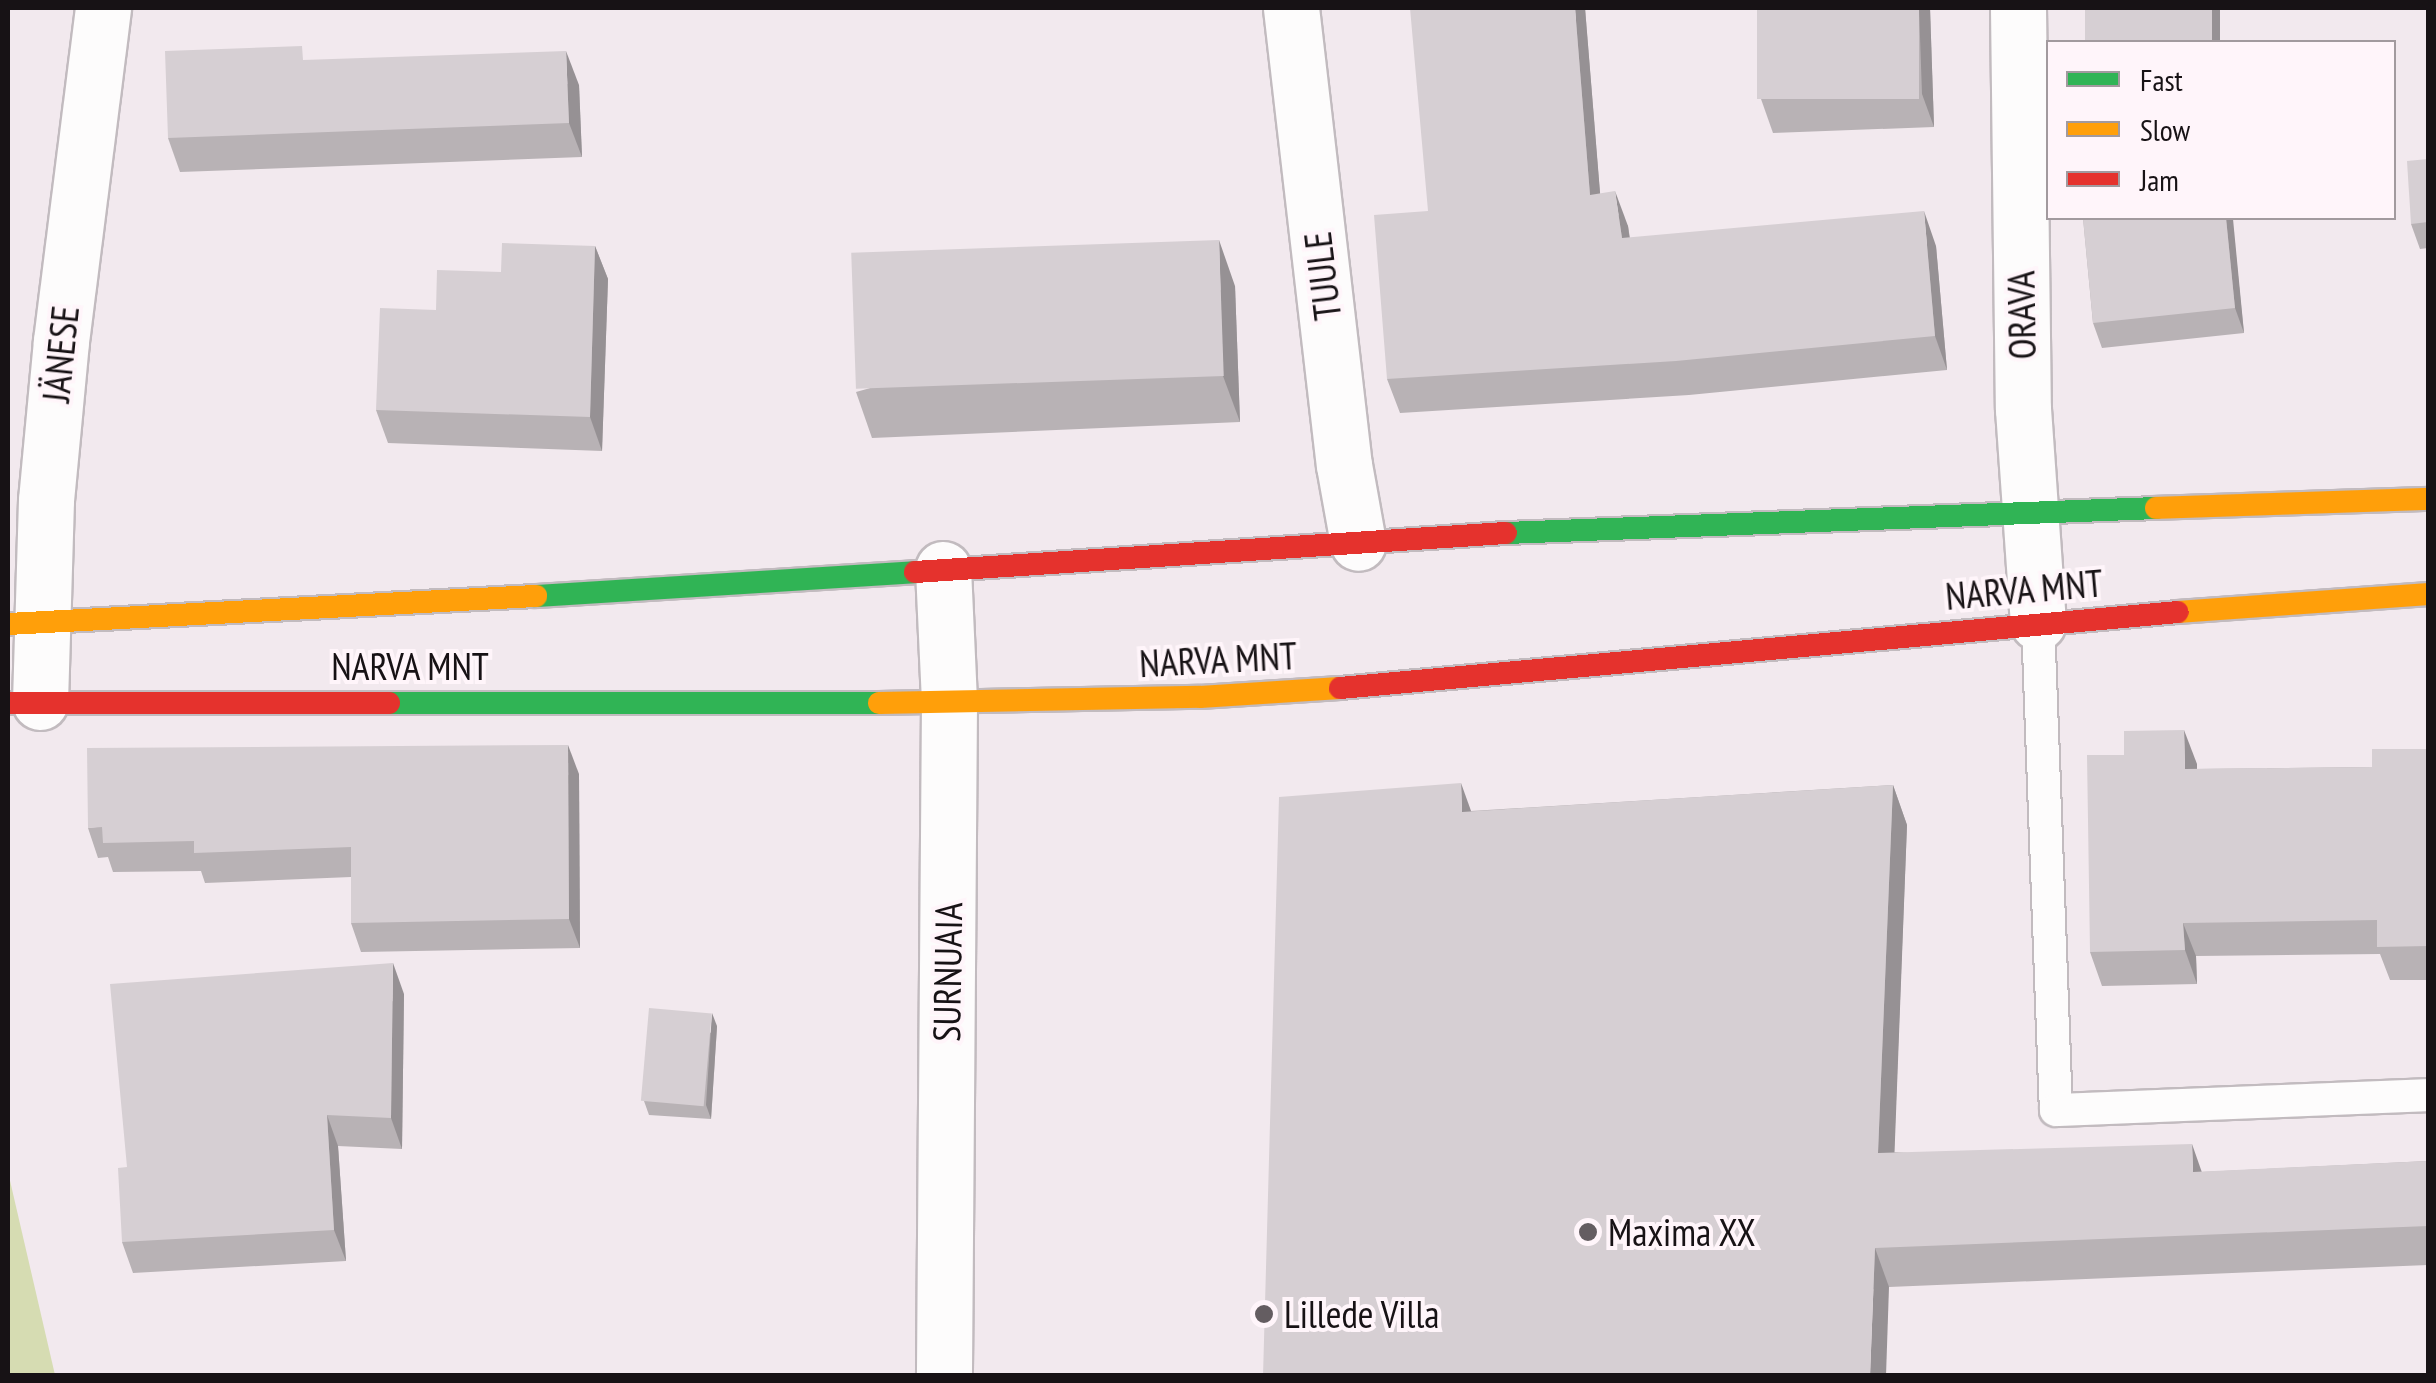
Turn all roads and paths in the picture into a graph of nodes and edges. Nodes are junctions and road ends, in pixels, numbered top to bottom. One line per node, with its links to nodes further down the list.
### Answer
1 (103, 8): 9 (street, JÄNESE)
2 (1291, 8): 6 (street, TUULE)
3 (2018, 8): 5 (street, ORAVA)
4 (2428, 499): 5 (main road, NARVA MNT)
5 (2030, 514): 6 (main road, NARVA MNT); 10 (street, ORAVA)
6 (1358, 543): 7 (main road, NARVA MNT)
7 (943, 569): 9 (main road, NARVA MNT); 12 (street, SURNUAIA)
8 (2428, 594): 10 (main road, NARVA MNT)
9 (25, 622): 11 (street, JÄNESE)
10 (2038, 622): 12 (main road, NARVA MNT); 13 (lane)
11 (24, 702): 12 (main road, NARVA MNT)
12 (949, 703): 14 (street, SURNUAIA)
13 (2428, 1095)
14 (944, 1376)

